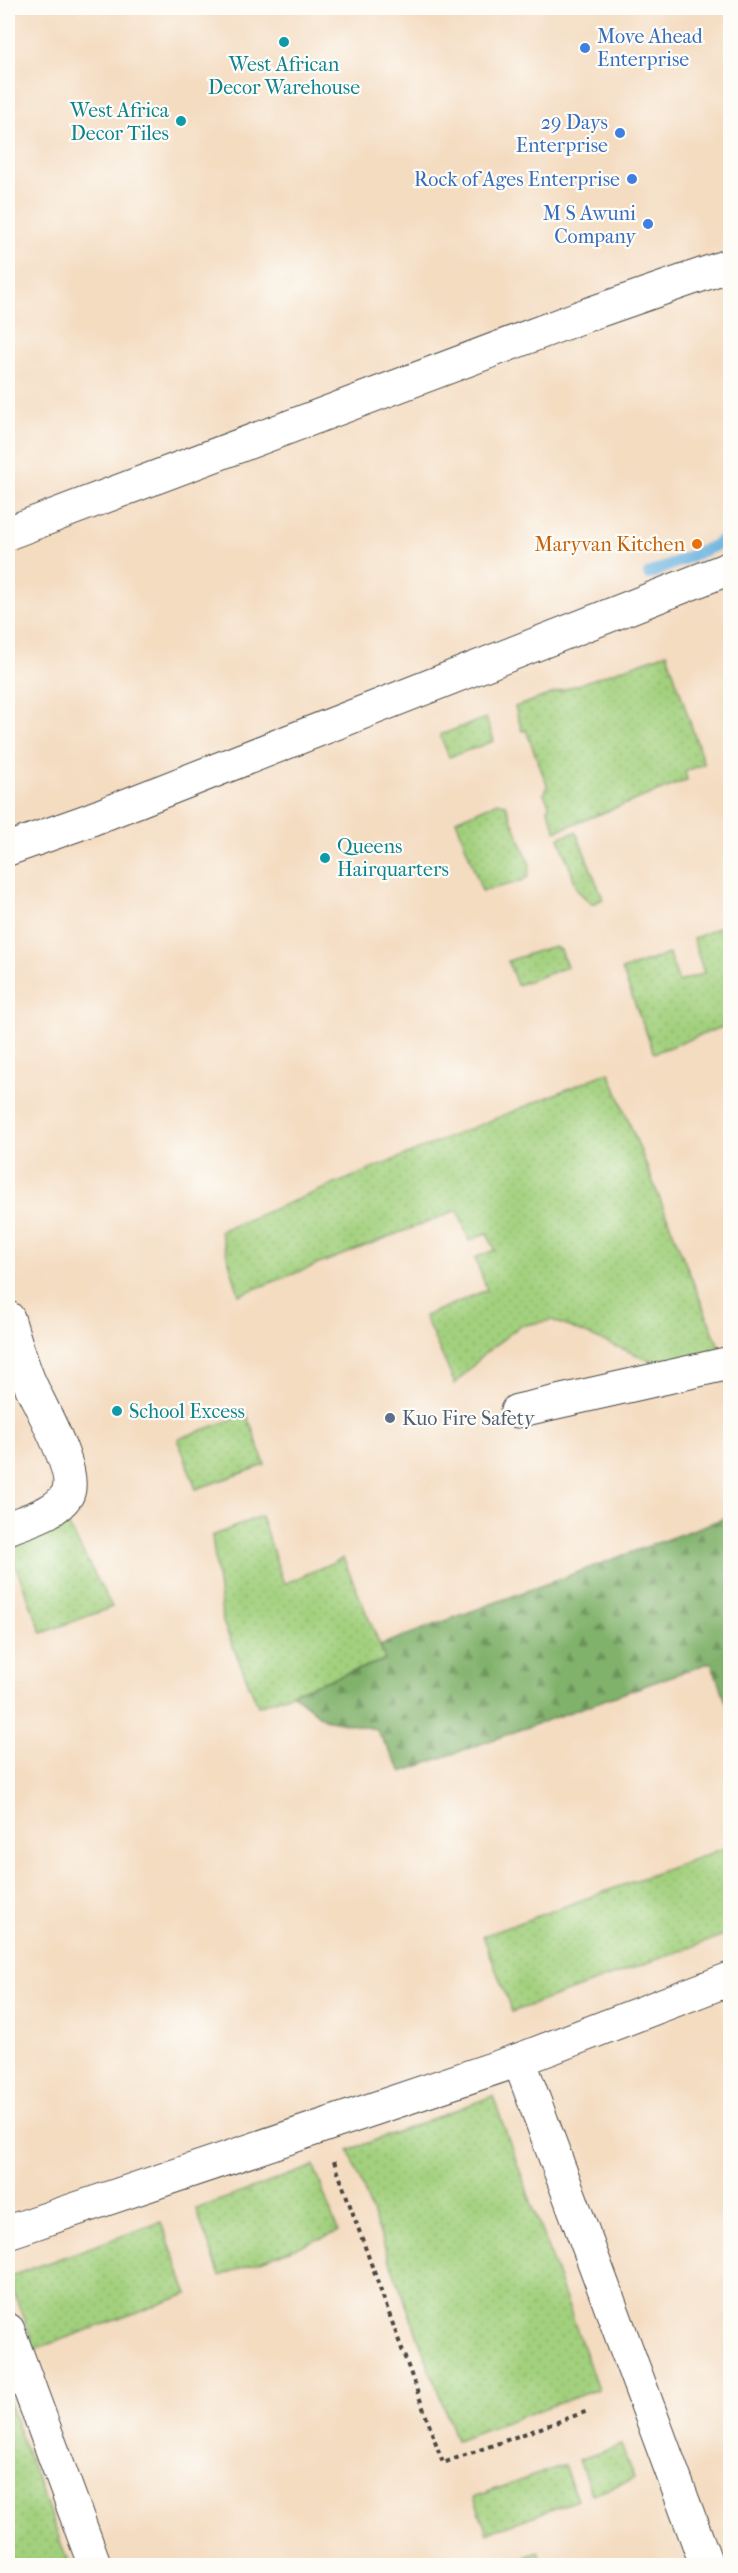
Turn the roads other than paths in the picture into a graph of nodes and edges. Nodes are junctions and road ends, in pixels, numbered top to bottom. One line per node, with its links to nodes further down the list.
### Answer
1 (730, 265): 2 (street)
2 (8, 533)
3 (730, 568): 4 (street)
4 (8, 849)
5 (8, 1318): 8 (street)
6 (730, 1363): 7 (street)
7 (517, 1411)
8 (8, 1528)
9 (730, 1979): 10 (street)
10 (519, 2060): 11 (street); 14 (street)
11 (8, 2232)
12 (8, 2330): 13 (street)
13 (95, 2565)
14 (707, 2565)

